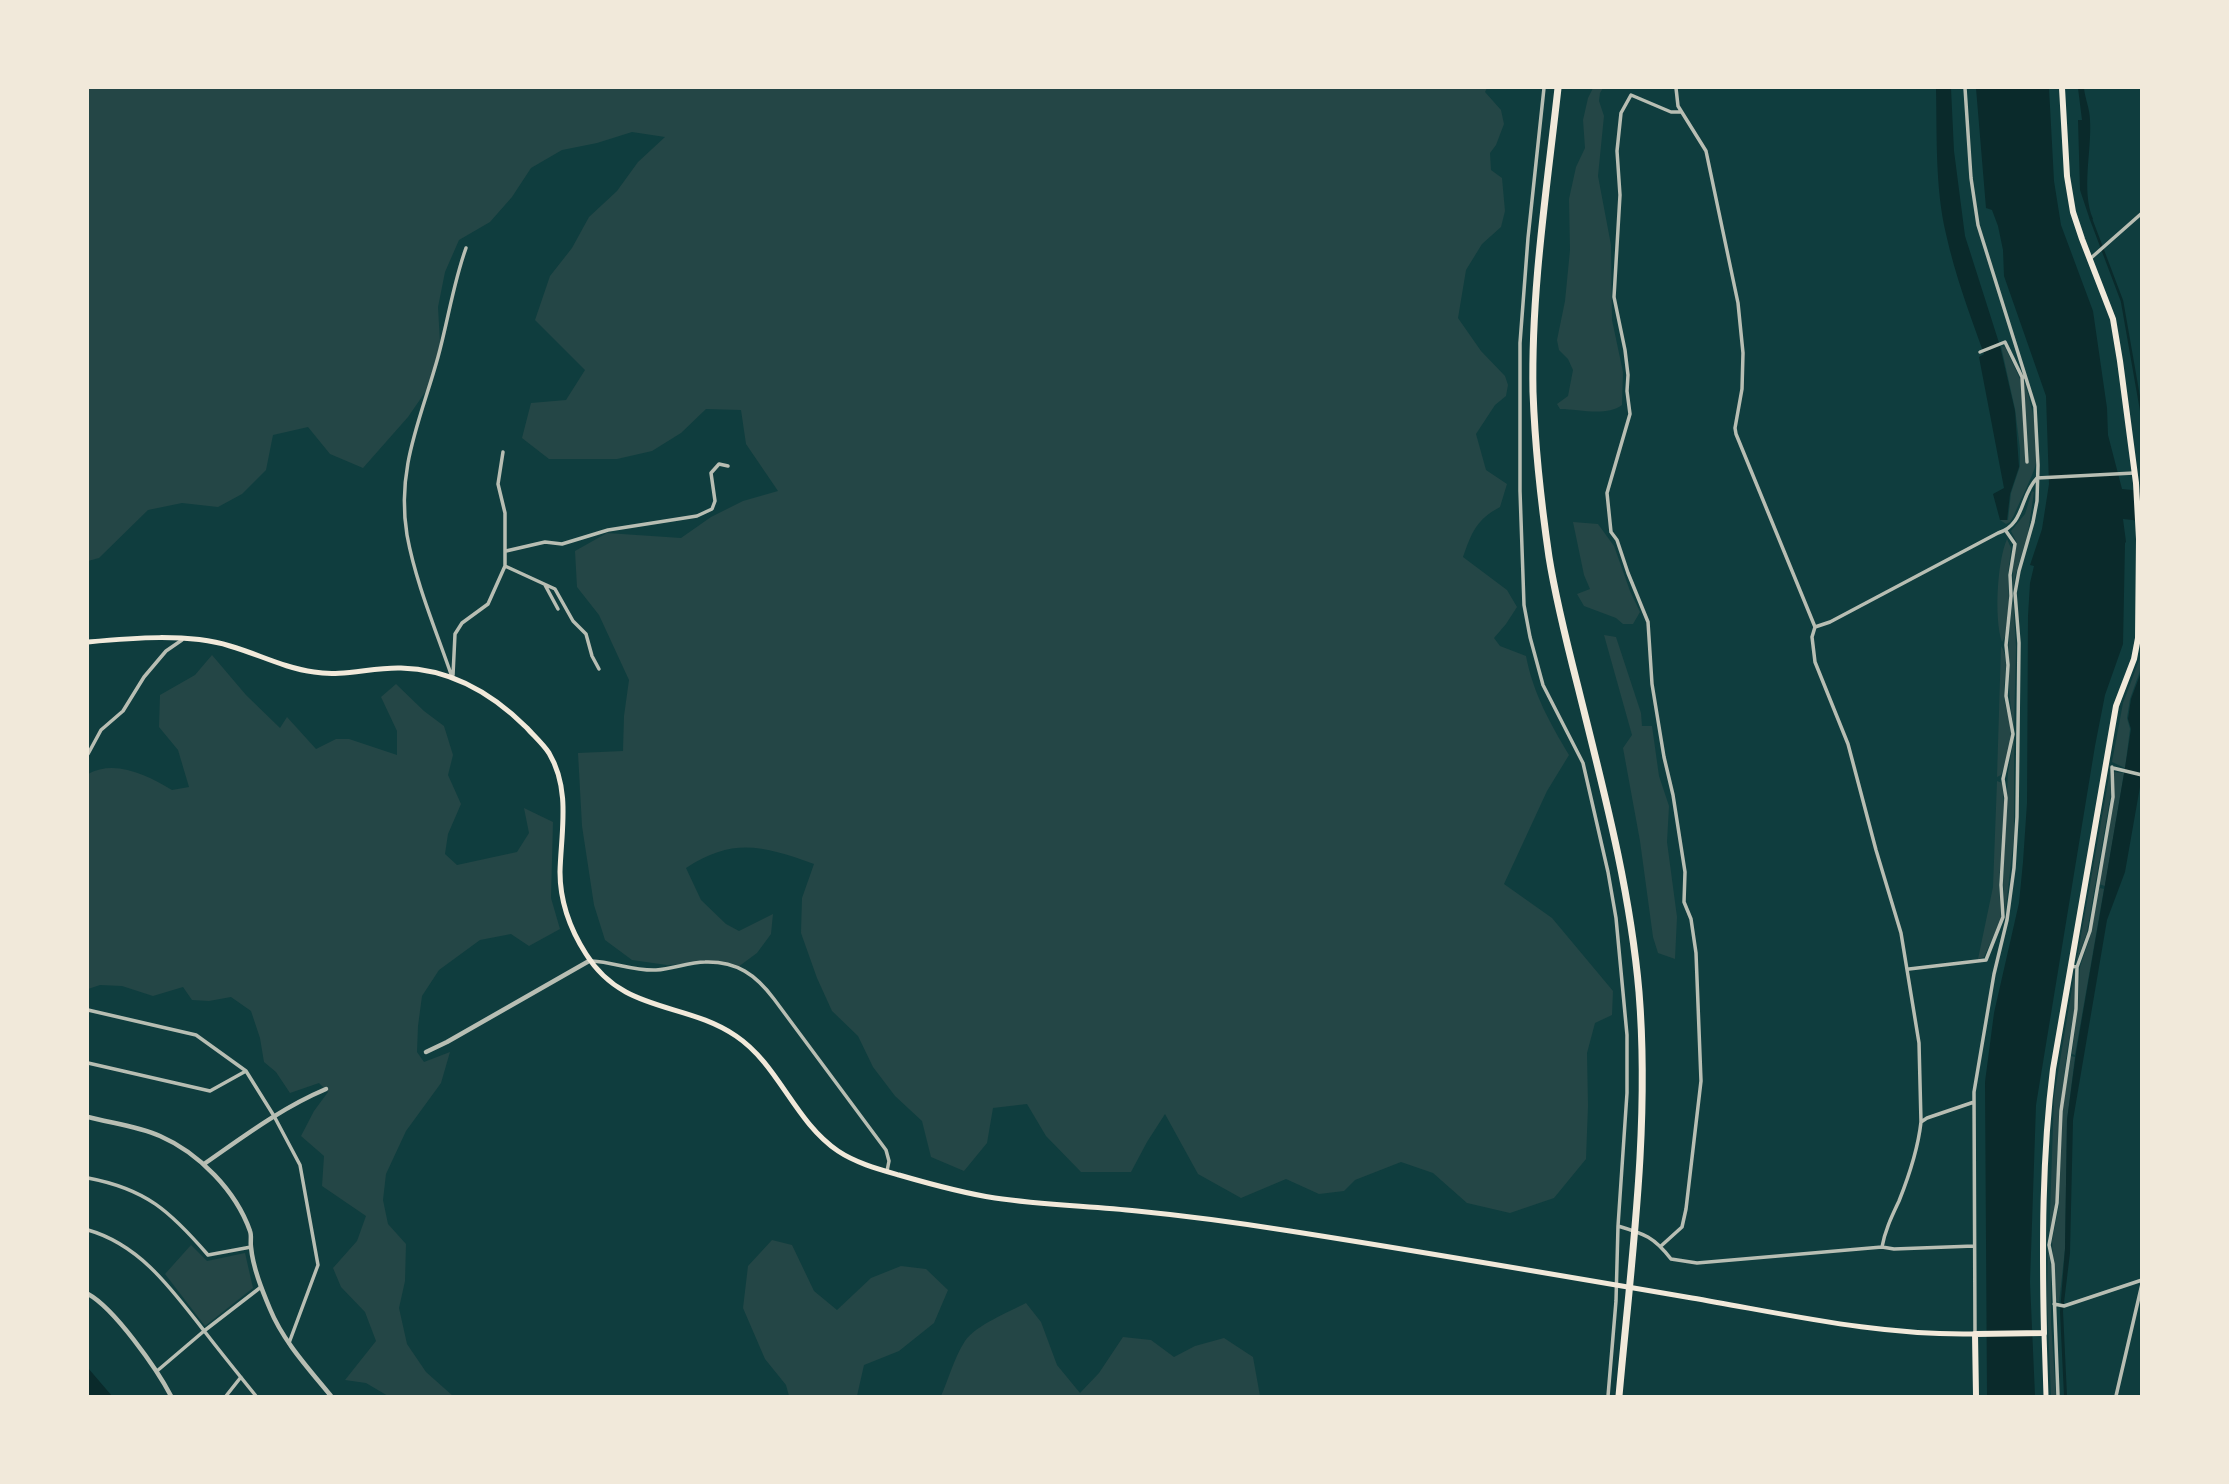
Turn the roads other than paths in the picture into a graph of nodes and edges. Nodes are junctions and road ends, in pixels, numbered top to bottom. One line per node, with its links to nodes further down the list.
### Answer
1 (1544, 88): 49 (street)
2 (1558, 88): 72 (highway)
3 (1676, 88): 6 (street)
4 (1965, 88): 11 (street)
5 (2062, 88): 9 (main road)
6 (1681, 112): 23 (street); 51 (street)
7 (2141, 213): 9 (street)
8 (466, 248): 28 (street)
9 (2090, 259): 15 (main road)
10 (1980, 352): 11 (street)
11 (2024, 377): 13 (street); 16 (street)
12 (503, 452): 18 (street)
13 (2027, 462)
14 (728, 466): 18 (street)
15 (2138, 473): 16 (street); 24 (main road)
16 (2040, 478): 17 (street); 21 (street)
17 (2006, 531): 21 (street); 23 (street)
18 (506, 551): 19 (street)
19 (505, 566): 20 (street); 28 (street)
20 (544, 583): 22 (street); 27 (street)
21 (2013, 594): 29 (street); 29 (street)
22 (558, 609)
23 (1815, 627): 36 (street)
24 (2140, 627): 31 (main road)
25 (183, 639): 26 (main road); 28 (main road); 30 (street)
26 (88, 642)
27 (599, 669)
28 (452, 677): 34 (main road)
29 (2015, 734): 33 (street); 33 (street)
30 (88, 754)
31 (2108, 766): 32 (street); 35 (main road); 35 (street)
32 (2141, 775)
33 (2005, 920): 36 (street); 42 (street)
34 (589, 961): 38 (street); 47 (main road); 47 (street)
35 (2074, 967): 52 (main road); 52 (street)
36 (1908, 970): 45 (street)
37 (88, 1010): 40 (street)
38 (426, 1052)
39 (88, 1063): 40 (street)
40 (246, 1071): 44 (street)
41 (326, 1089): 44 (street)
42 (1974, 1102): 45 (street); 53 (street)
43 (88, 1116): 46 (street)
44 (274, 1116): 46 (street); 64 (street)
45 (1921, 1122): 55 (street)
46 (204, 1164): 54 (street)
47 (887, 1171): 57 (main road)
48 (88, 1178): 54 (street)
49 (1618, 1226): 51 (street); 57 (street)
50 (88, 1230): 61 (street)
51 (1661, 1245): 55 (street)
52 (2046, 1245): 60 (street); 62 (main road)
53 (1975, 1246): 55 (street); 63 (street)
54 (251, 1247): 58 (street)
55 (1882, 1247)
56 (2141, 1282): 60 (street); 76 (street)
57 (1617, 1285): 63 (main road); 71 (street)
58 (261, 1287): 61 (street); 64 (street)
59 (88, 1294): 65 (street)
60 (2054, 1304): 75 (street)
61 (204, 1331): 65 (street); 66 (street)
62 (2041, 1333): 63 (main road); 74 (main road)
63 (1975, 1334): 73 (main road)
64 (289, 1343): 70 (street)
65 (157, 1371): 67 (street)
66 (241, 1377): 68 (street); 69 (street)
67 (171, 1396)
68 (226, 1396)
69 (256, 1396)
70 (331, 1396)
71 (1608, 1396)
72 (1619, 1396)
73 (1976, 1396)
74 (2046, 1396)
75 (2058, 1396)
76 (2116, 1396)

